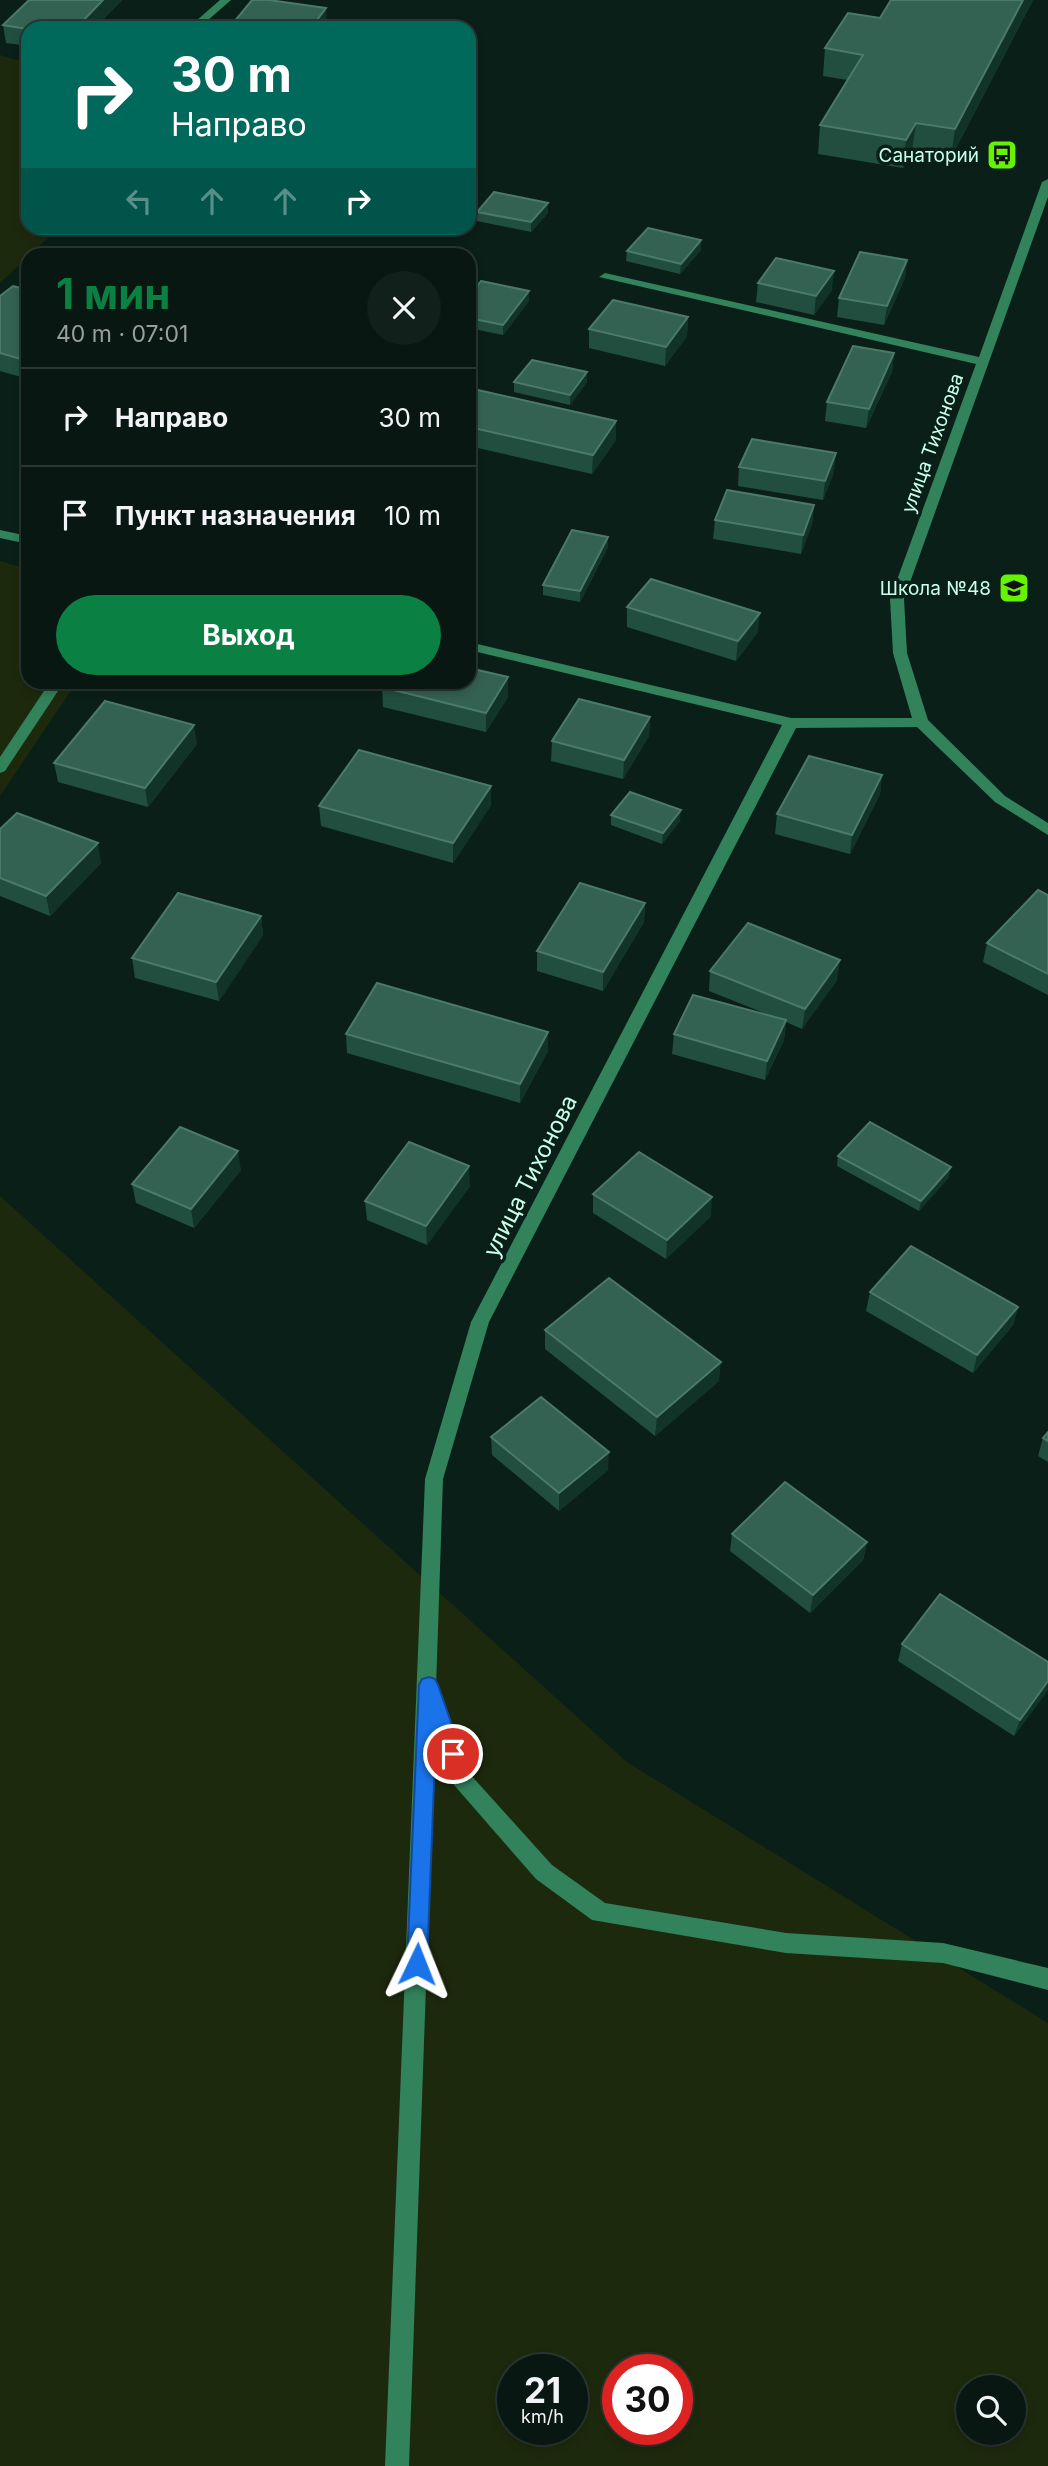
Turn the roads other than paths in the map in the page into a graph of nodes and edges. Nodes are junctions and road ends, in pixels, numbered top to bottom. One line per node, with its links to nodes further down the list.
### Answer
1 (226, 0): 2 (street)
2 (201, 21)
3 (1048, 182): 5 (street, улица Тихонова)
4 (605, 277): 5 (street)
5 (985, 362): 10 (street, улица Тихонова)
6 (0, 534): 7 (street)
7 (21, 538)
8 (476, 648): 11 (street)
9 (52, 689): 12 (street)
10 (921, 722): 11 (street); 13 (street)
11 (792, 723): 14 (street, улица Тихонова)
12 (0, 768)
13 (1048, 830)
14 (429, 1685): 15 (street); 16 (street, улица Тихонова)
15 (1048, 1979)
16 (397, 2466)

